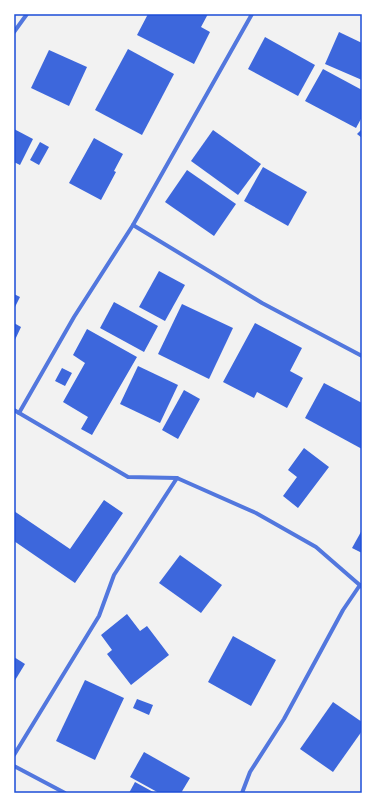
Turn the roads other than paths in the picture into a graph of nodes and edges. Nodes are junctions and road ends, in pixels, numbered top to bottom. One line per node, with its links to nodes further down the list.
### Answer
1 (27, 14): 3 (street)
2 (252, 14): 4 (street)
3 (14, 32)
4 (133, 225): 5 (street); 7 (street)
5 (361, 354)
6 (14, 410): 7 (street)
7 (19, 413): 8 (street)
8 (177, 478): 9 (street); 10 (street)
9 (361, 586): 13 (street)
10 (14, 755)
11 (14, 766): 12 (street)
12 (65, 793)
13 (242, 793)

